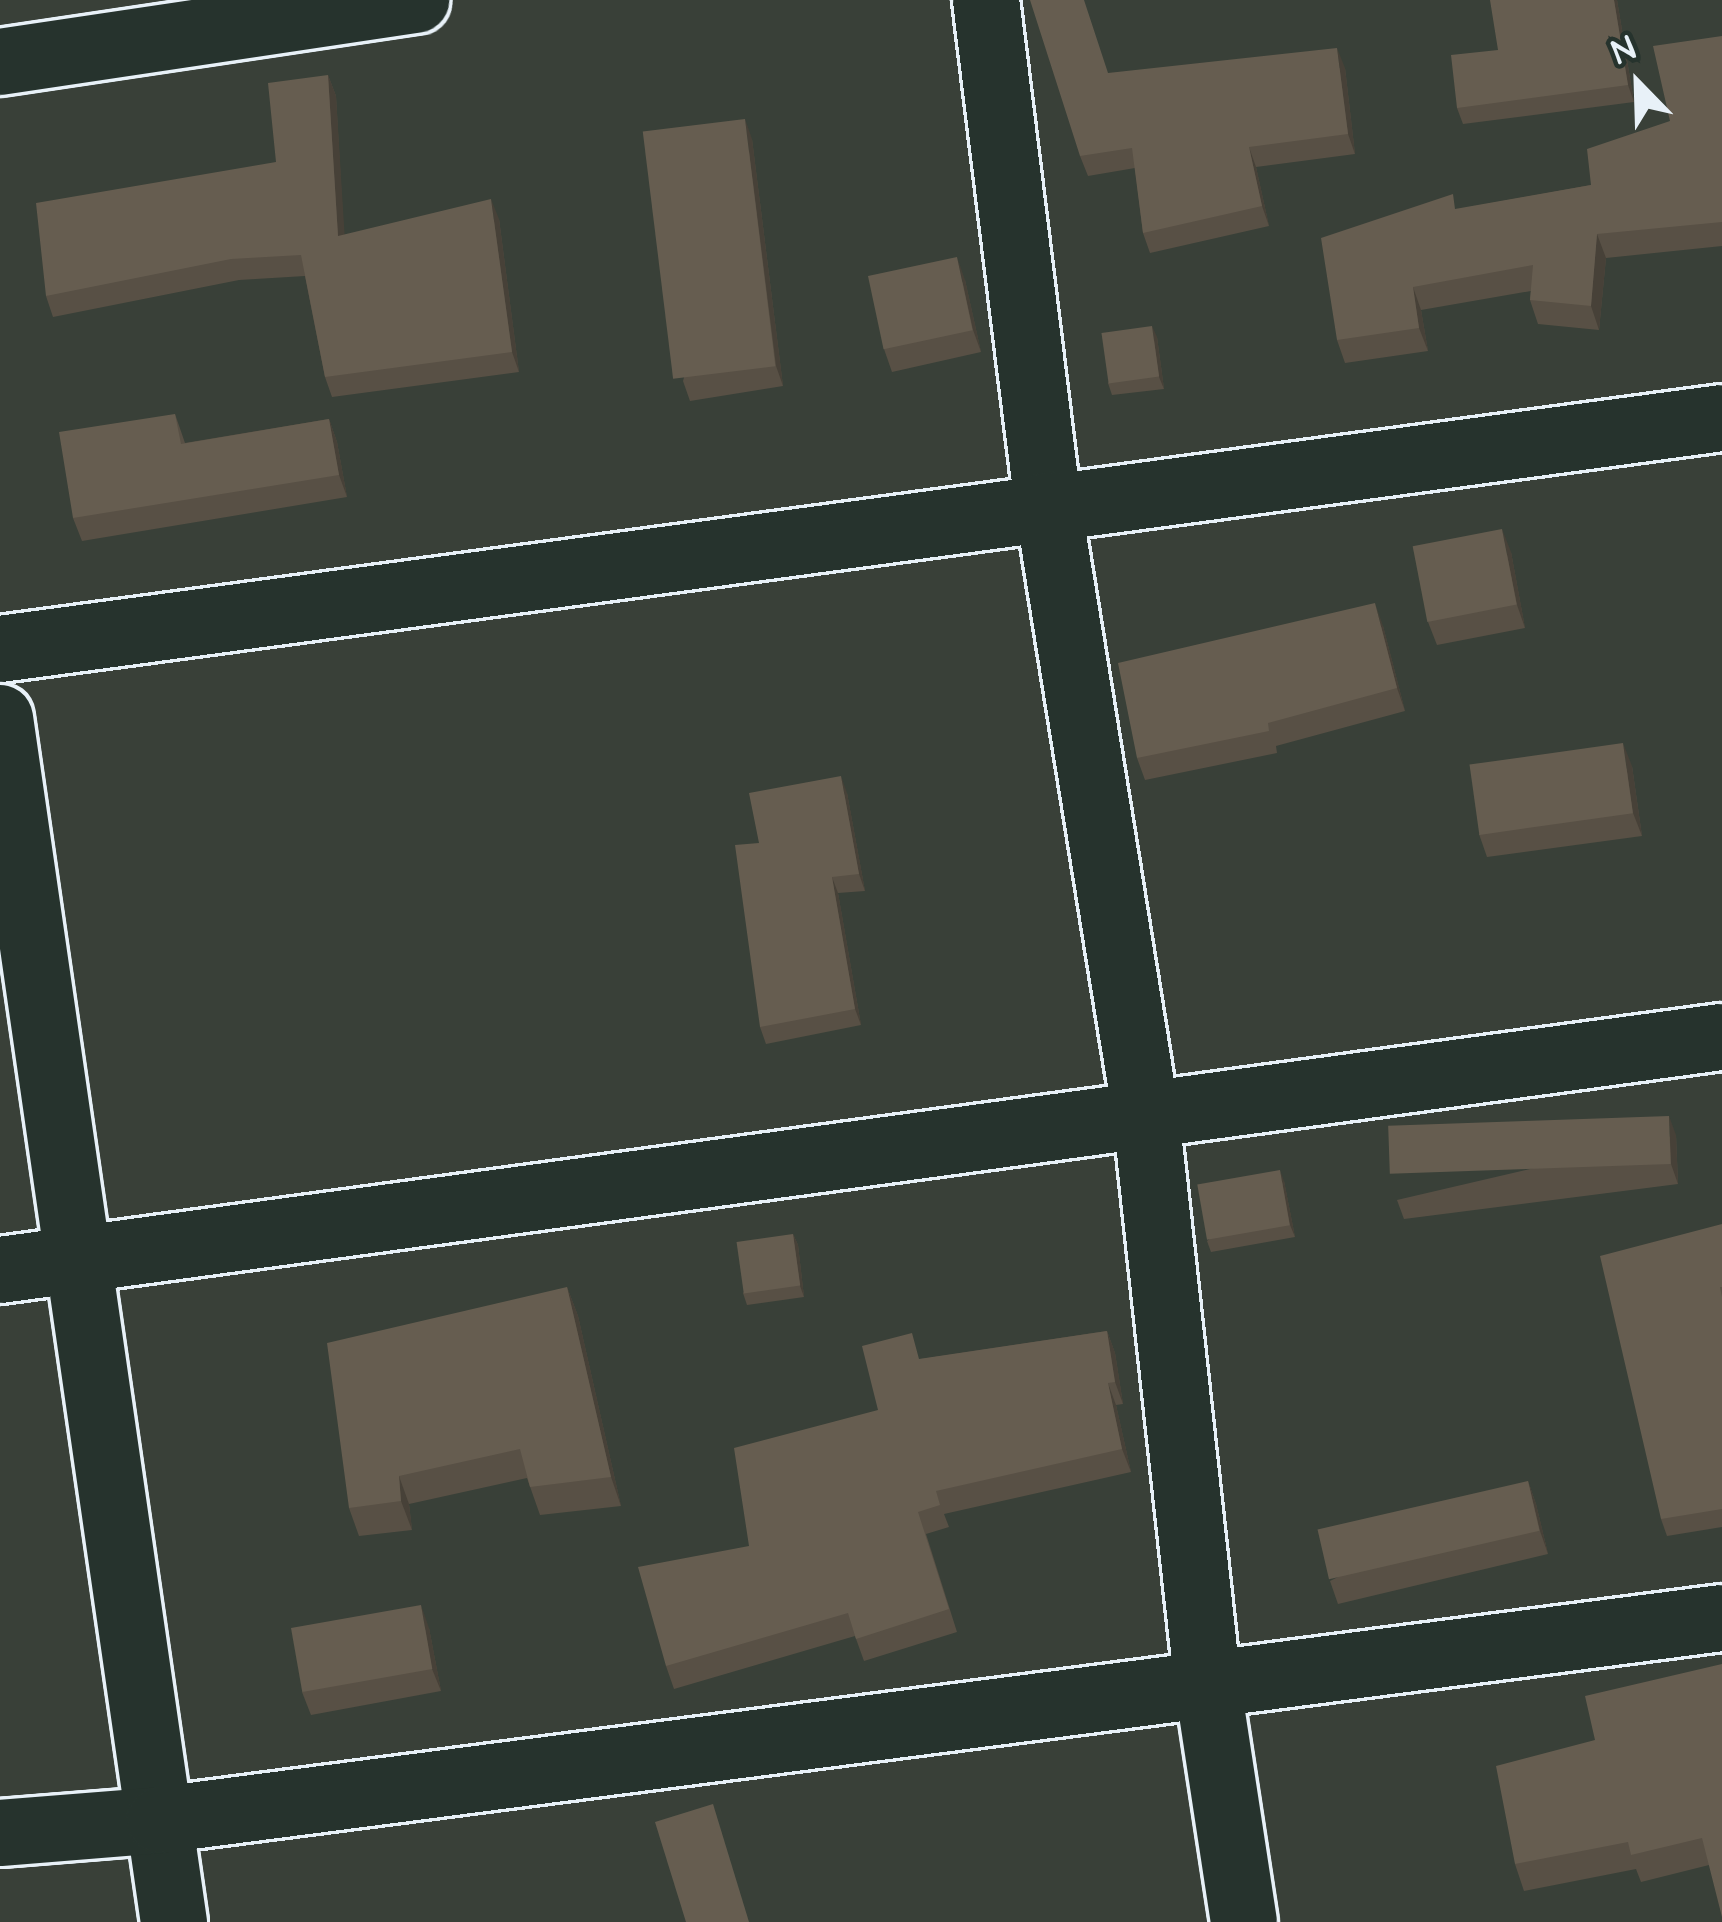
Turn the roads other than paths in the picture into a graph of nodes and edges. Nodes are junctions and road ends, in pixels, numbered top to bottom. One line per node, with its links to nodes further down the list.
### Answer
1 (416, 0): 3 (street)
2 (986, 0): 5 (street)
3 (0, 62)
4 (1722, 418): 5 (street)
5 (1048, 505): 6 (street); 9 (street)
6 (0, 649)
7 (0, 718): 10 (street)
8 (1722, 1037): 9 (street)
9 (1146, 1115): 10 (street); 13 (street)
10 (76, 1260): 11 (street); 14 (street)
11 (0, 1270)
12 (1722, 1618): 13 (street)
13 (1208, 1687): 14 (street); 17 (street)
14 (160, 1820): 15 (street); 16 (street)
15 (0, 1833)
16 (174, 1922)
17 (1244, 1922)

